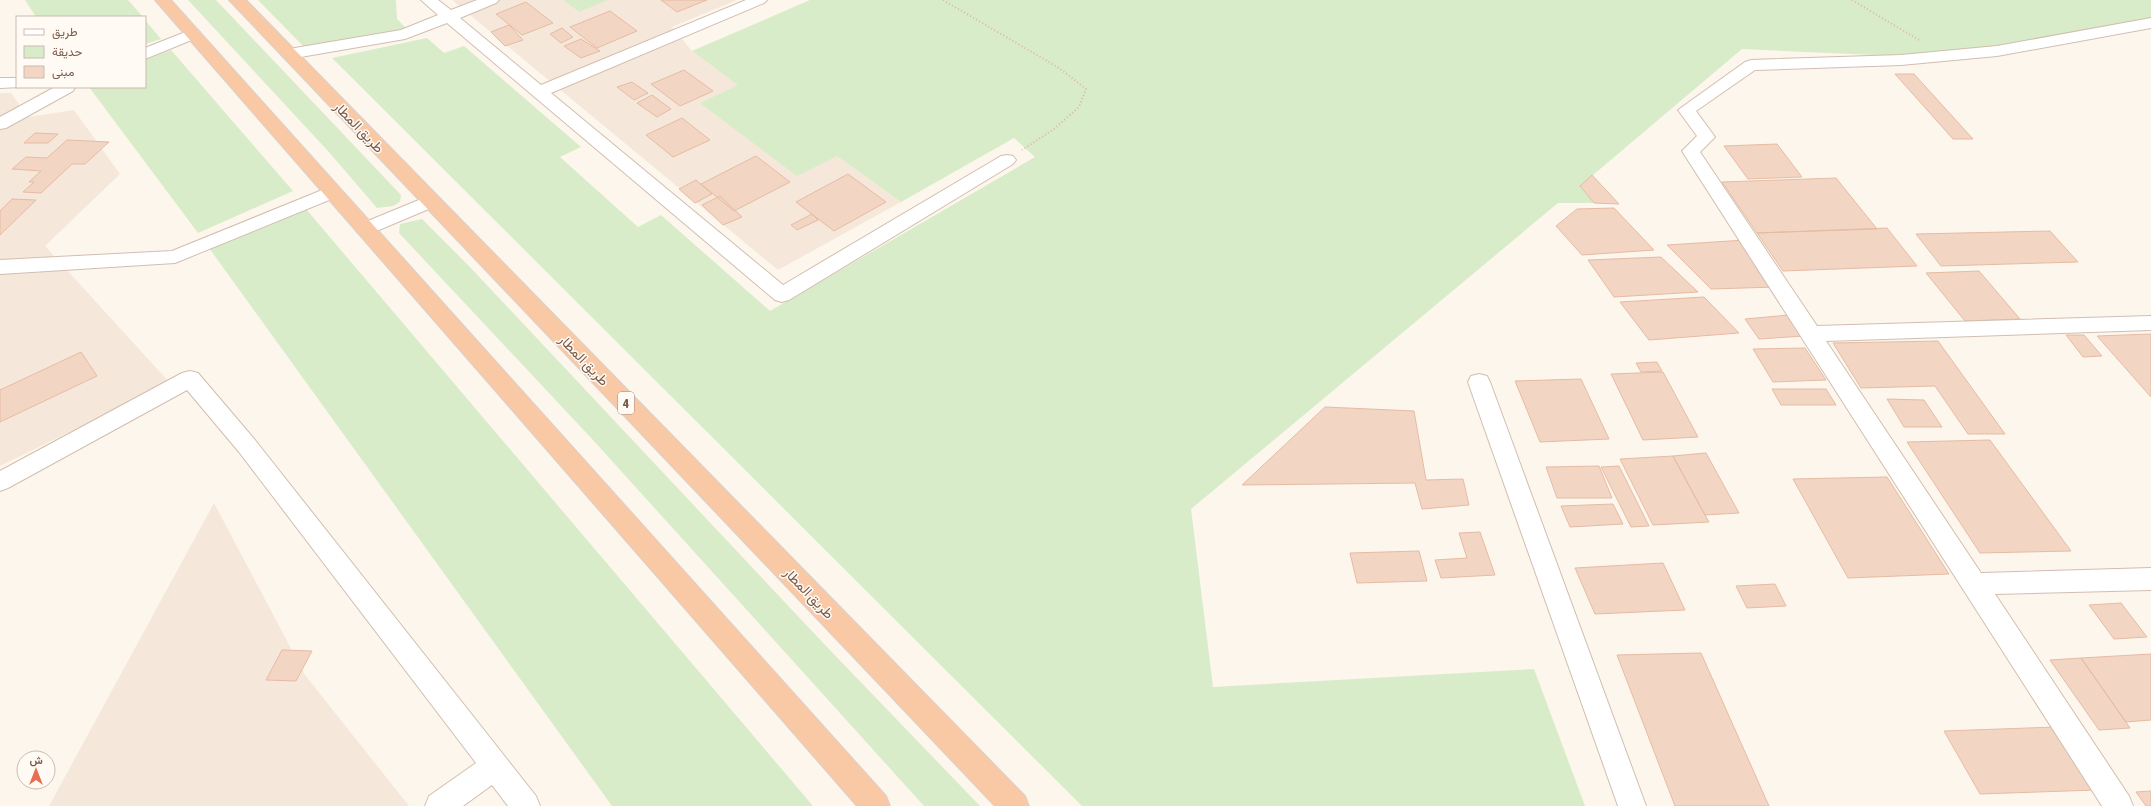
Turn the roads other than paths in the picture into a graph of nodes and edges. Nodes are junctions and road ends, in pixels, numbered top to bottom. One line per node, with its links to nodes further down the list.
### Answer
1 (163, 0): 8 (highway)
2 (236, 0): 10 (highway, طريق المطار / 4)
3 (429, 0): 6 (street)
4 (491, 0): 6 (street)
5 (759, 0): 14 (street)
6 (448, 16): 10 (street); 14 (street)
7 (2151, 23): 22 (street)
8 (193, 34): 9 (street); 17 (highway)
9 (146, 54)
10 (288, 54): 18 (highway, طريق المطار / 4)
11 (0, 83): 12 (street)
12 (16, 83)
13 (64, 88): 15 (street)
14 (538, 92): 16 (street)
15 (0, 124)
16 (1007, 160)
17 (332, 192): 19 (highway); 20 (street)
18 (431, 201): 19 (street); 31 (highway, طريق المطار / 4)
19 (365, 229): 30 (highway)
20 (0, 267)
21 (2151, 323): 22 (street)
22 (1810, 334): 26 (street)
23 (1479, 382): 32 (street)
24 (0, 482): 27 (street)
25 (2151, 579): 26 (street)
26 (1974, 584): 33 (street)
27 (495, 766): 28 (street); 29 (street)
28 (439, 806)
29 (526, 806)
30 (876, 806)
31 (1015, 806)
32 (1632, 806)
33 (2119, 806)

